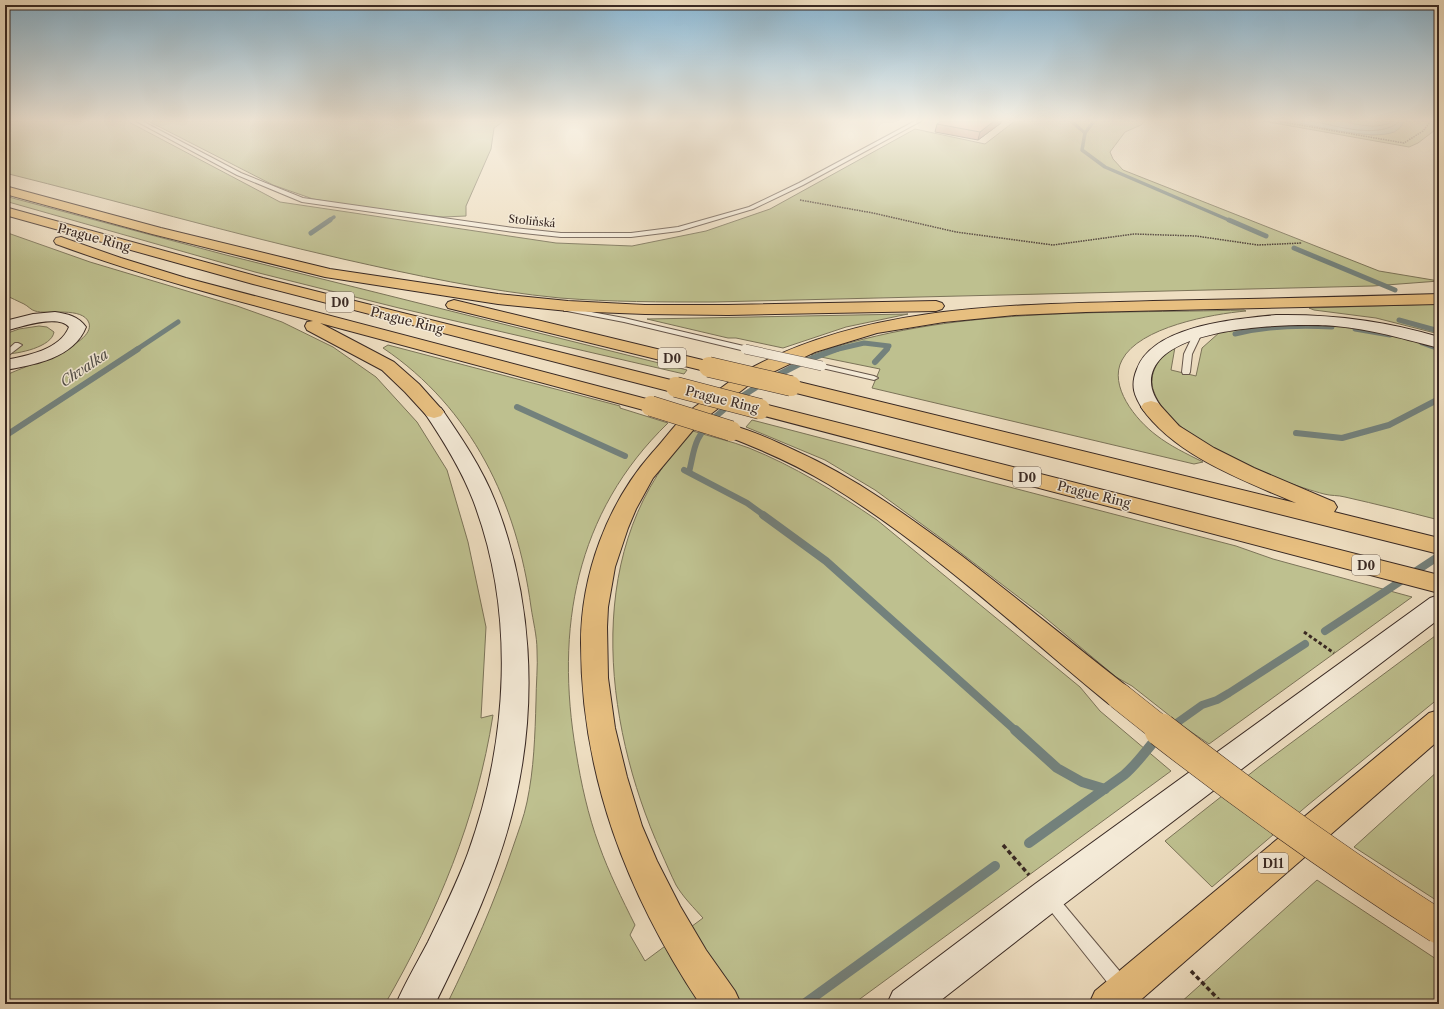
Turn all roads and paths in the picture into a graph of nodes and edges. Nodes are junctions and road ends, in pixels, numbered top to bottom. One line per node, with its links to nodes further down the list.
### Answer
1 (227, 168): 4 (lane, Stoliňská)
2 (829, 168): 4 (lane, Stoliňská)
3 (5, 190): 8 (highway, Prague Ring / D0)
4 (776, 196): 7 (path)
5 (5, 211): 29 (highway, Prague Ring / D0, bridge)
6 (5, 217): 11 (highway)
7 (1302, 243)
8 (325, 272): 10 (highway); 27 (highway, Prague Ring / D0, bridge)
9 (1439, 299): 12 (highway)
10 (525, 301): 12 (highway); 24 (lane, bridge)
11 (272, 305): 26 (highway); 36 (highway, bridge)
12 (1121, 306): 40 (highway)
13 (11, 310): 14 (main road)
14 (47, 317): 15 (main road); 20 (main road)
15 (5, 326)
16 (1198, 333): 17 (main road); 23 (lane); 25 (main road)
17 (1439, 343)
18 (18, 344): 19 (lane)
19 (5, 356)
20 (28, 361): 21 (main road); 22 (main road)
21 (5, 365)
22 (5, 369)
23 (1186, 372)
24 (874, 378)
25 (1151, 407): 27 (highway)
26 (434, 412): 39 (main road)
27 (1340, 518): 28 (highway, Prague Ring / D0)
28 (1439, 546)
29 (1439, 584)
30 (1439, 605): 32 (main road)
31 (1304, 632): 32 (path)
32 (1354, 668): 35 (main road)
33 (1439, 722): 37 (highway, D11)
34 (1003, 845): 35 (path)
35 (1047, 896): 38 (lane); 41 (main road)
36 (1439, 927)
37 (1171, 950): 38 (highway, D11); 42 (path)
38 (1116, 997)
39 (415, 1004)
40 (722, 1004)
41 (906, 1004)
42 (1223, 1004)

